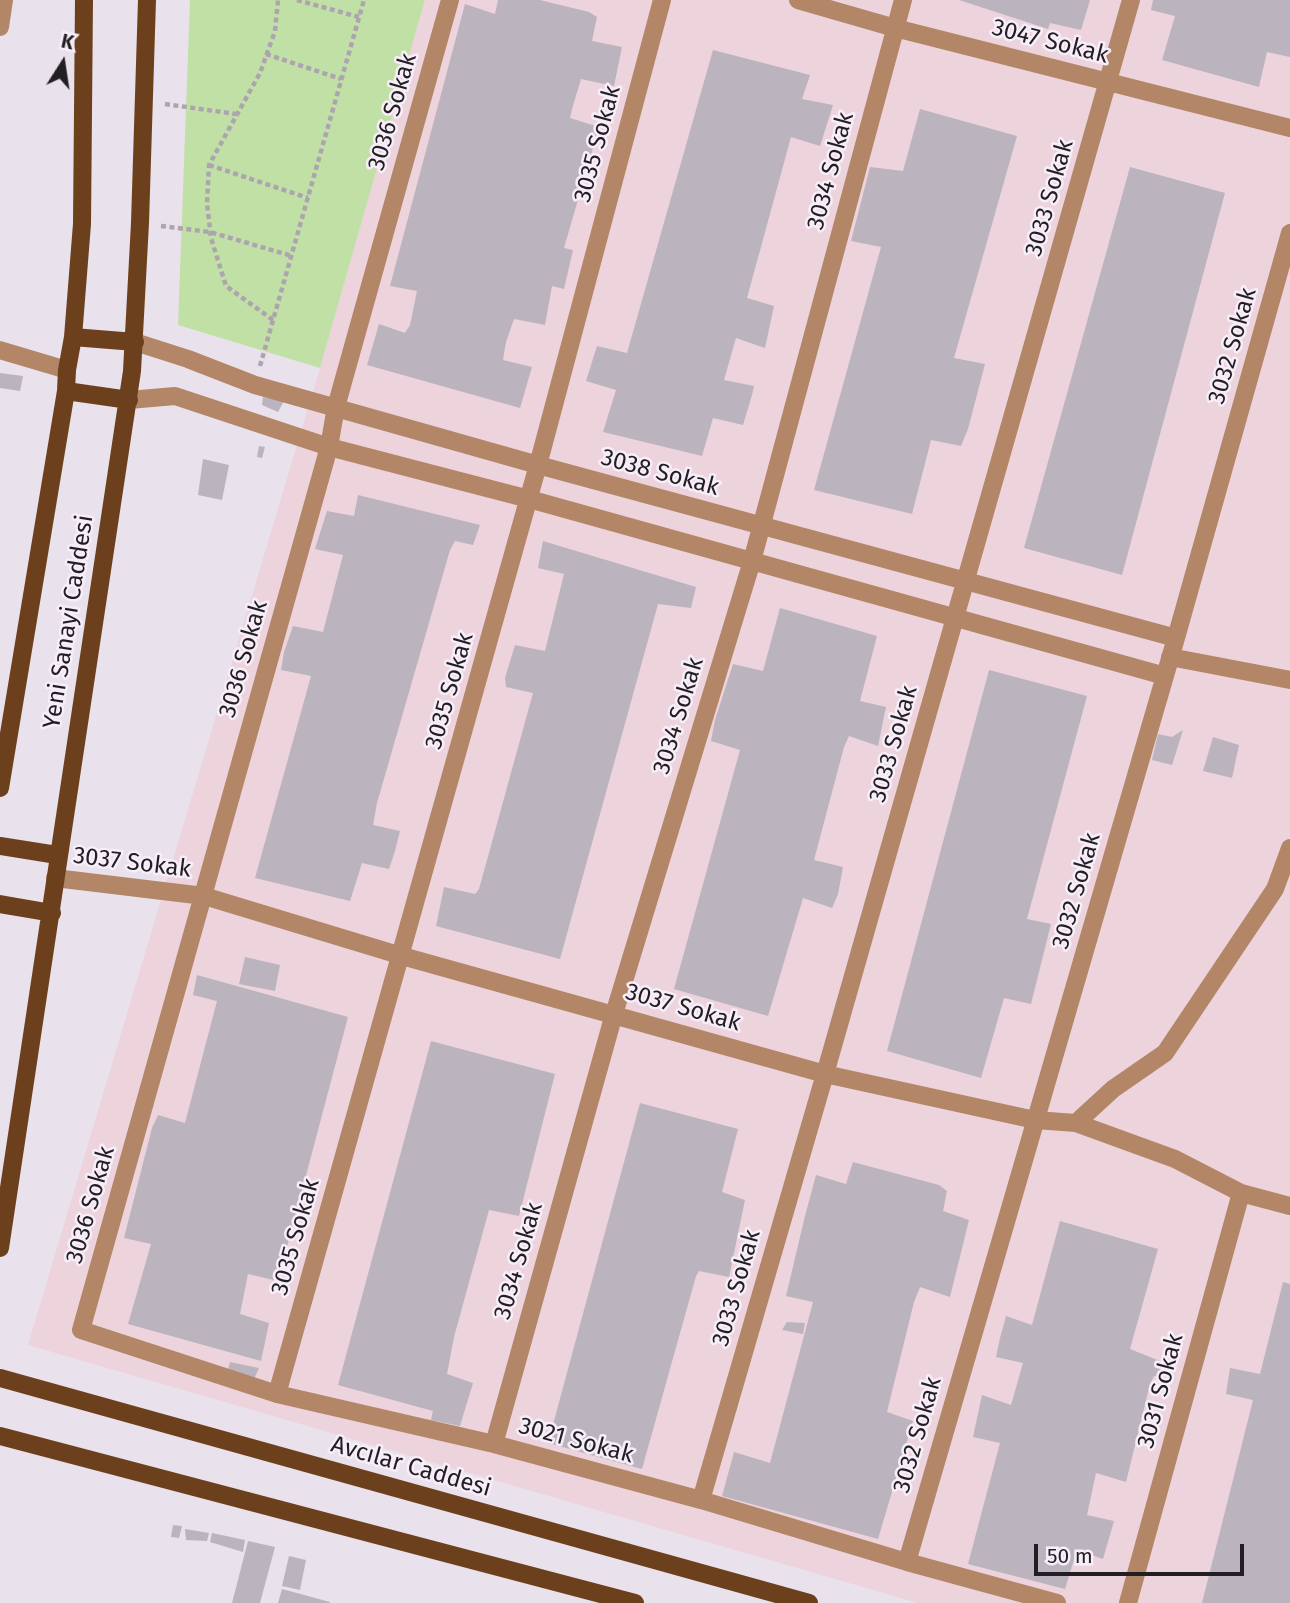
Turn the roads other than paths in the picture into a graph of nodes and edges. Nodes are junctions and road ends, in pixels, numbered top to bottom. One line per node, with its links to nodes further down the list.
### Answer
1 (4, 0): 9 (lane)
2 (85, 0): 14 (main road, Yeni Sanayi Caddesi)
3 (147, 0): 15 (main road, Yeni Sanayi Caddesi)
4 (450, 0): 20 (lane, 3036 Sokak)
5 (662, 0): 22 (lane, 3035 Sokak)
6 (798, 0): 10 (lane, 3047 Sokak)
7 (903, 0): 10 (lane, 3034 Sokak)
8 (1131, 0): 11 (lane, 3033 Sokak)
9 (0, 27)
10 (895, 28): 11 (lane, 3047 Sokak); 24 (lane, 3034 Sokak)
11 (1109, 82): 12 (lane, 3047 Sokak); 26 (lane, 3033 Sokak)
12 (1290, 128)
13 (1290, 233): 28 (lane, 3032 Sokak)
14 (73, 337): 15 (main road); 17 (main road, Yeni Sanayi Caddesi)
15 (135, 342): 19 (main road, Yeni Sanayi Caddesi); 20 (lane, 3038 Sokak)
16 (0, 350): 17 (lane)
17 (67, 370): 18 (main road, Yeni Sanayi Caddesi)
18 (66, 391): 19 (main road); 32 (main road, Yeni Sanayi Caddesi)
19 (128, 400): 21 (lane); 35 (main road, Yeni Sanayi Caddesi)
20 (336, 407): 21 (lane, 3036 Sokak); 22 (lane, 3038 Sokak)
21 (329, 447): 23 (lane); 38 (lane, 3036 Sokak)
22 (538, 465): 23 (lane, 3035 Sokak); 24 (lane, 3038 Sokak)
23 (528, 499): 25 (lane); 41 (lane, 3035 Sokak)
24 (761, 526): 25 (lane, 3034 Sokak); 26 (lane, 3038 Sokak)
25 (752, 561): 27 (lane); 42 (lane, 3034 Sokak)
26 (965, 580): 27 (lane, 3033 Sokak); 28 (lane, 3038 Sokak)
27 (955, 618): 30 (lane); 43 (lane, 3033 Sokak)
28 (1176, 638): 29 (lane, 3032 Sokak)
29 (1170, 657): 30 (lane, 3032 Sokak); 31 (lane)
30 (1165, 676): 44 (lane, 3032 Sokak)
31 (1290, 680)
32 (0, 788)
33 (0, 846): 35 (main road)
34 (1290, 848): 37 (lane)
35 (58, 855): 36 (main road, Yeni Sanayi Caddesi)
36 (55, 878): 38 (lane, 3037 Sokak); 40 (main road, Yeni Sanayi Caddesi)
37 (1282, 892): 45 (lane)
38 (204, 896): 41 (lane, 3037 Sokak); 49 (lane, 3036 Sokak)
39 (0, 904): 40 (main road)
40 (52, 913): 48 (main road, Yeni Sanayi Caddesi)
41 (402, 956): 42 (lane, 3037 Sokak); 51 (lane, 3035 Sokak)
42 (614, 1014): 43 (lane, 3037 Sokak); 53 (lane, 3034 Sokak)
43 (825, 1074): 44 (lane, 3037 Sokak); 54 (lane, 3033 Sokak)
44 (1035, 1120): 45 (lane, 3037 Sokak); 55 (lane, 3032 Sokak)
45 (1076, 1123): 46 (lane, 3037 Sokak)
46 (1241, 1193): 47 (lane, 3037 Sokak); 59 (lane, 3031 Sokak)
47 (1290, 1206)
48 (0, 1248)
49 (81, 1330): 51 (lane, 3021 Sokak)
50 (0, 1378): 57 (main road, Avcılar Caddesi)
51 (277, 1394): 53 (lane, 3021 Sokak)
52 (0, 1436): 56 (main road)
53 (494, 1444): 54 (lane, 3021 Sokak)
54 (701, 1500): 55 (lane, 3021 Sokak)
55 (907, 1562): 58 (lane, 3021 Sokak)
56 (635, 1603)
57 (809, 1603)
58 (1057, 1603)
59 (1128, 1603)

